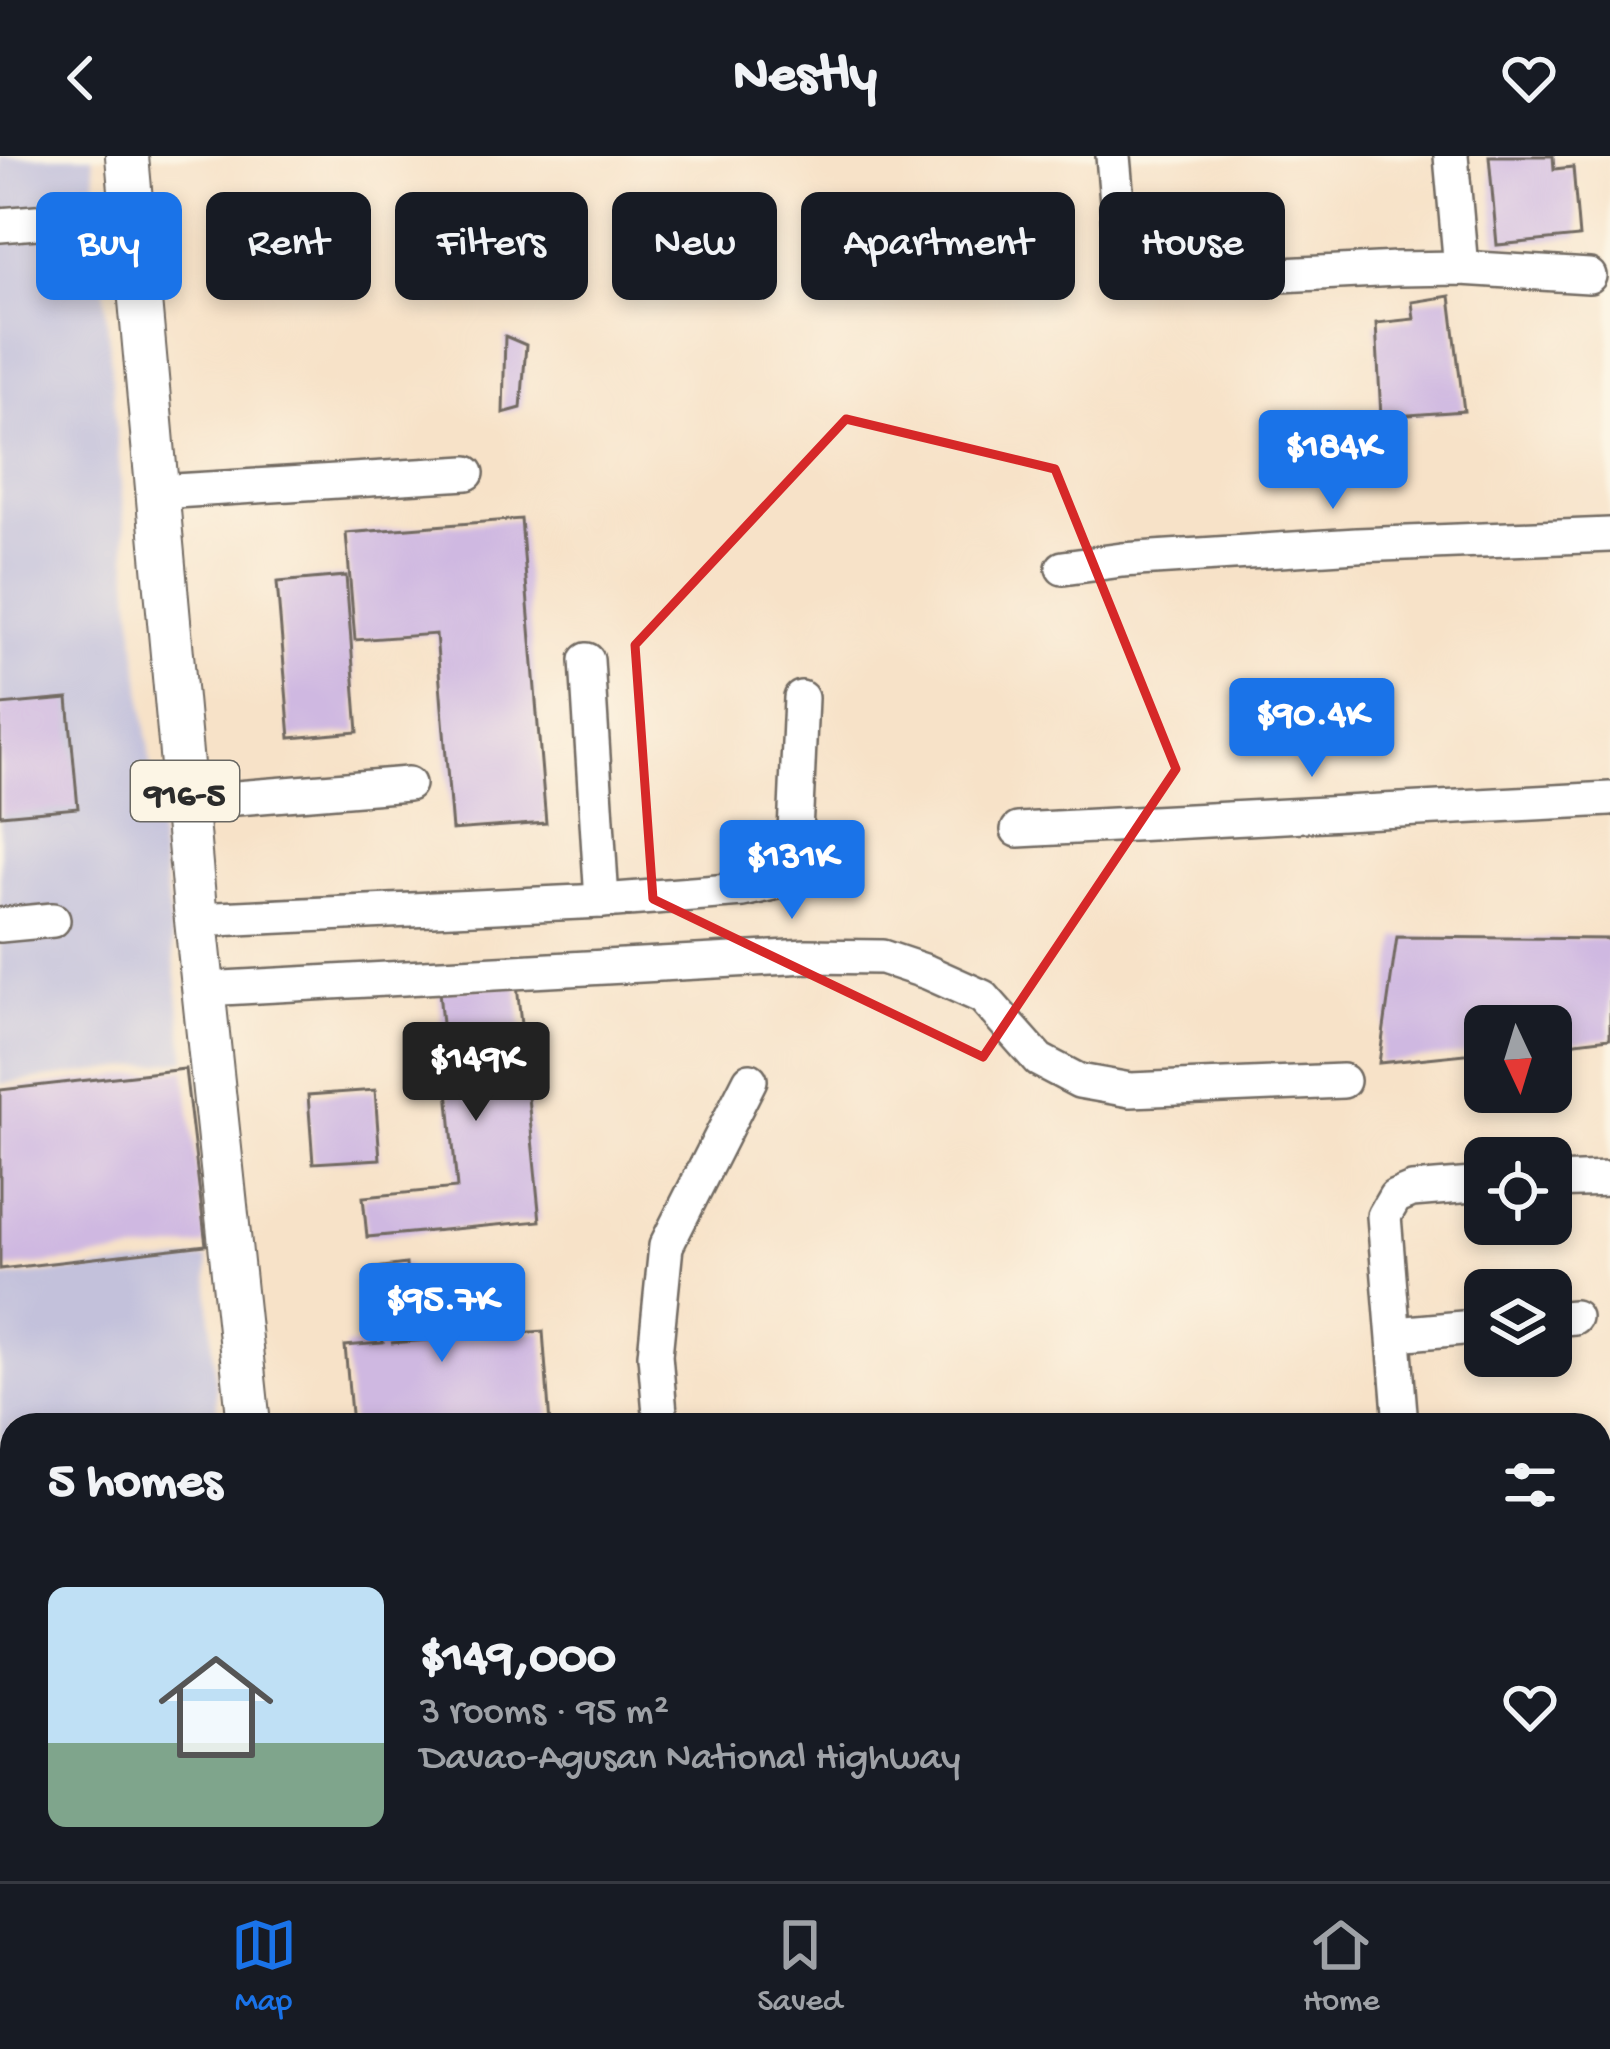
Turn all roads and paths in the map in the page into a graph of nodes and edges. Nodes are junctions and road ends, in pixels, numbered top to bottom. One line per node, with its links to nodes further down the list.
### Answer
1 (127, 156): 4 (main road, 916-5)
2 (1113, 156): 7 (street)
3 (1451, 156): 7 (street)
4 (130, 192)
5 (36, 223): 6 (street)
6 (0, 226)
7 (1461, 268): 8 (street)
8 (1589, 276)
9 (140, 300): 11 (main road, 916-5)
10 (467, 472): 11 (street)
11 (158, 492): 18 (main road, 916-5)
12 (1610, 535): 13 (street)
13 (1063, 568)
14 (587, 660): 20 (street)
15 (801, 698): 20 (street)
16 (408, 784): 18 (street)
17 (1610, 799): 19 (street)
18 (187, 802): 22 (main road, 916-5)
19 (1018, 830)
20 (602, 901): 22 (street)
21 (53, 920): 23 (street)
22 (196, 920): 24 (main road, 916-5)
23 (0, 925)
24 (203, 989): 26 (street); 32 (main road, 916-5)
25 (750, 1080): 33 (street)
26 (1343, 1081)
27 (1610, 1179): 28 (street)
28 (1572, 1180)
29 (1464, 1186): 31 (street)
30 (1464, 1328): 31 (street)
31 (1396, 1334): 34 (street)
32 (248, 1413)
33 (661, 1413)
34 (1400, 1413)

